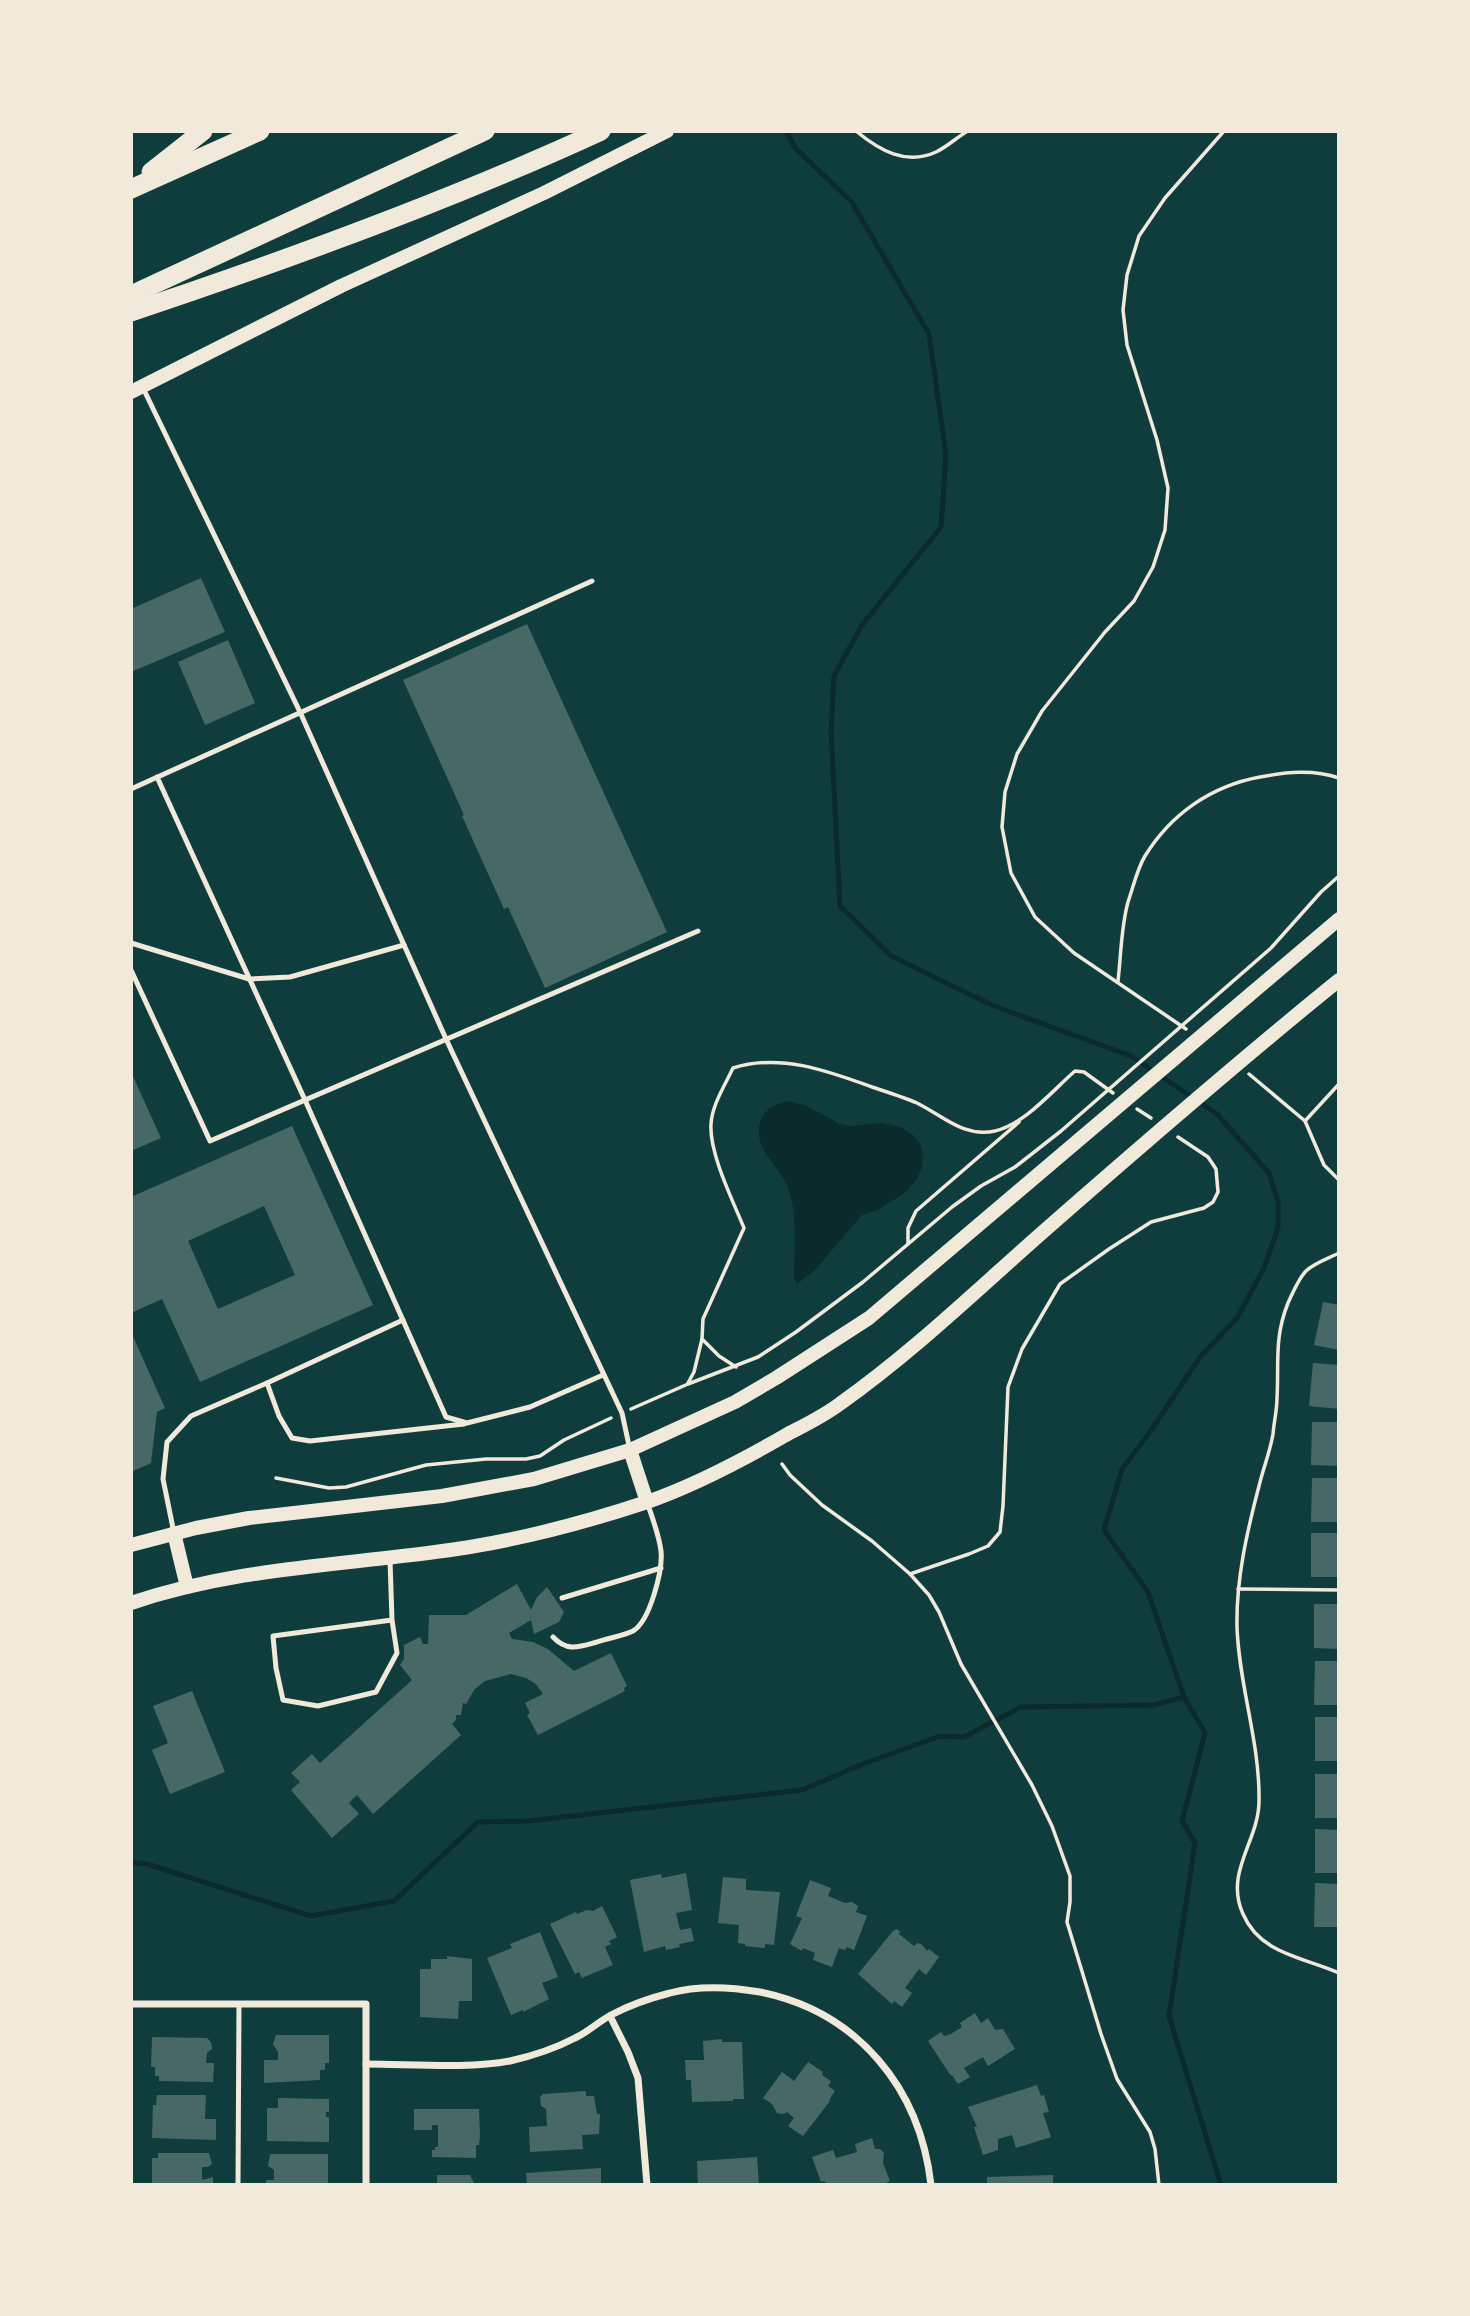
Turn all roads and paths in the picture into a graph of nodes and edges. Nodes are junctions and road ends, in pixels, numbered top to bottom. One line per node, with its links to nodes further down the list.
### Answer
1 (203, 131): 9 (highway)
2 (260, 131): 9 (highway)
3 (485, 131): 10 (highway)
4 (601, 131): 11 (highway)
5 (667, 131): 12 (main road)
6 (856, 131): 7 (path)
7 (968, 131)
8 (1224, 131): 26 (path)
9 (131, 188)
10 (131, 295)
11 (131, 312)
12 (137, 389): 14 (lane)
13 (592, 581): 14 (lane)
14 (300, 712): 15 (lane); 22 (lane)
15 (157, 777): 17 (lane); 24 (lane)
16 (1339, 778): 26 (path)
17 (131, 789)
18 (1339, 876): 39 (path)
19 (1339, 919): 49 (main road)
20 (698, 931): 28 (lane)
21 (131, 943): 24 (lane)
22 (404, 945): 24 (lane); 28 (lane)
23 (131, 970): 32 (lane)
24 (249, 978): 32 (lane)
25 (1339, 980): 52 (main road)
26 (1118, 981): 27 (path)
27 (1195, 1036)
28 (446, 1039): 32 (lane); 44 (lane)
29 (1240, 1067): 36 (path)
30 (1339, 1084): 36 (path)
31 (1118, 1096): 34 (path)
32 (305, 1100): 41 (lane)
33 (1129, 1103): 35 (path)
34 (1024, 1118): 39 (path); 42 (path)
35 (1151, 1119)
36 (1305, 1121): 38 (path)
37 (1174, 1134): 57 (path)
38 (1339, 1180)
39 (908, 1243): 43 (path)
40 (1339, 1253): 59 (path)
41 (403, 1320): 45 (lane); 48 (lane)
42 (702, 1339): 43 (path); 46 (path)
43 (736, 1367): 46 (path)
44 (603, 1375): 47 (lane); 48 (lane)
45 (267, 1383): 48 (lane); 53 (lane)
46 (688, 1384): 47 (path)
47 (622, 1413): 49 (lane); 51 (path)
48 (467, 1423)
49 (630, 1450): 52 (main road); 53 (main road)
50 (782, 1464): 57 (path)
51 (276, 1478)
52 (647, 1502): 55 (main road); 56 (lane)
53 (174, 1533): 54 (main road); 58 (main road)
54 (131, 1545)
55 (390, 1557): 58 (main road); 63 (lane)
56 (661, 1568): 61 (lane); 64 (lane)
57 (910, 1574): 74 (path)
58 (187, 1587): 62 (main road)
59 (1238, 1590): 60 (path); 65 (path)
60 (1339, 1590)
61 (562, 1598)
62 (131, 1603)
63 (392, 1620): 63 (lane)
64 (553, 1637)
65 (1339, 1973)
66 (131, 2004): 67 (street)
67 (239, 2004): 69 (street); 70 (lane)
68 (610, 2016): 69 (street); 72 (street); 73 (street)
69 (366, 2064): 71 (street)
70 (238, 2185)
71 (366, 2185)
72 (647, 2185)
73 (931, 2185)
74 (1159, 2185)

